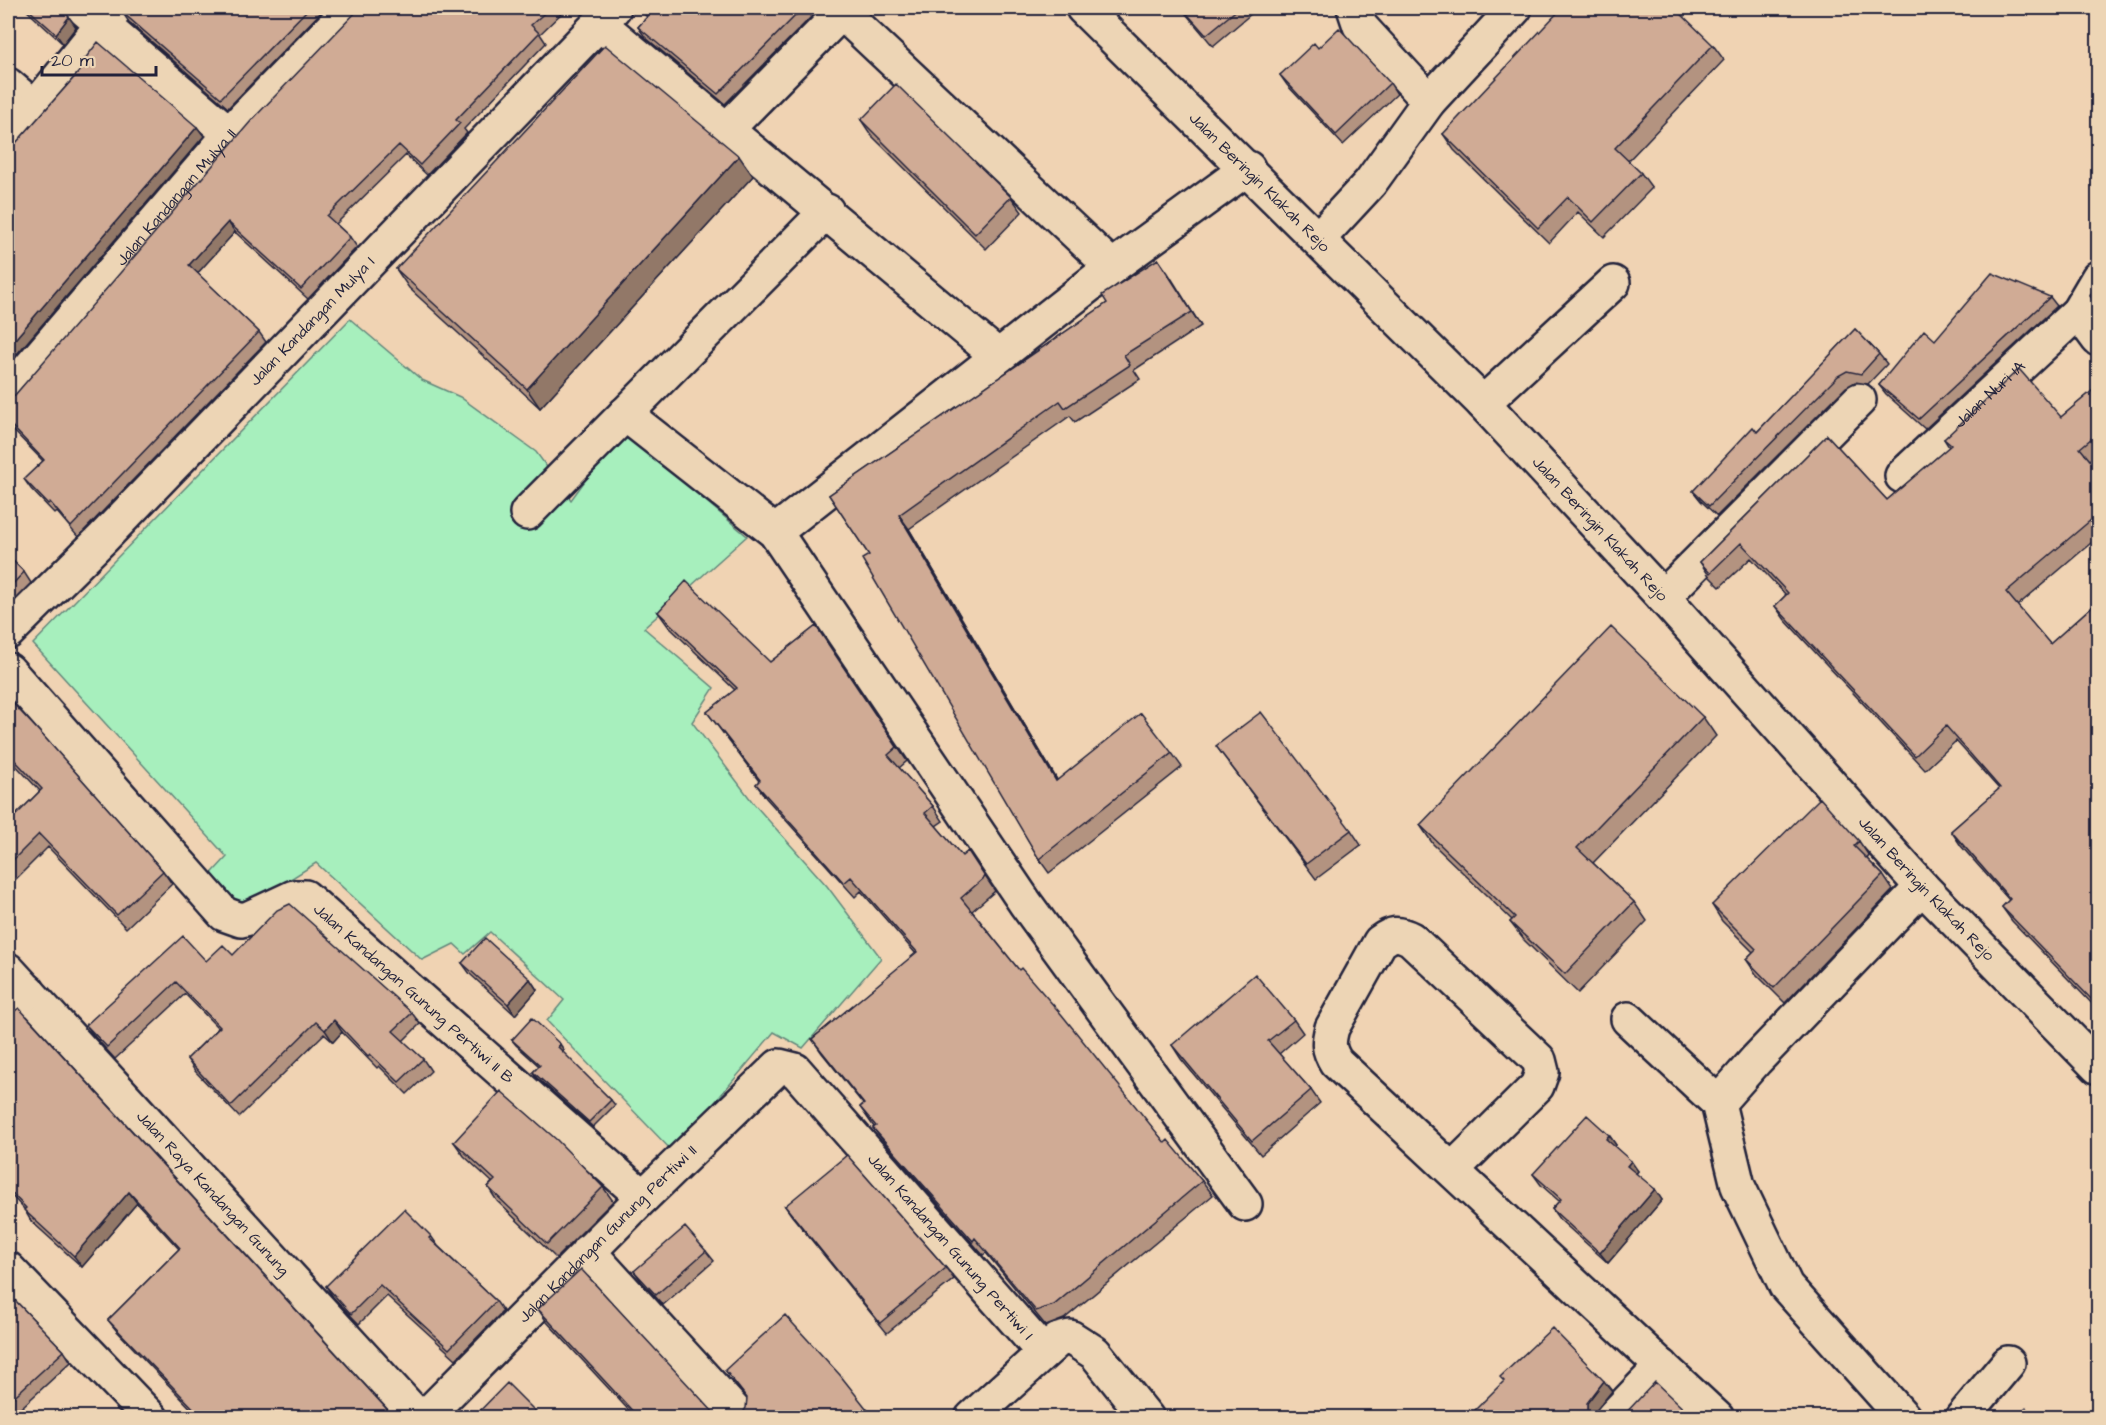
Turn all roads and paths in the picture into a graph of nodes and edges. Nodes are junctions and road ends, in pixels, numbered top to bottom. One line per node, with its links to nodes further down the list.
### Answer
1 (351, 8): 12 (street, Jalan Kandangan Mulya II)
2 (1083, 8): 14 (street, Jalan Beringin Klakah Rejo)
3 (1354, 8): 9 (street)
4 (1515, 8): 9 (street)
5 (842, 9): 11 (street); 17 (street)
6 (101, 13): 10 (street); 12 (street)
7 (607, 16): 11 (street); 31 (street, Jalan Kandangan Mulya I)
8 (8, 85): 10 (street)
9 (1429, 101): 16 (street)
10 (35, 108): 13 (street)
11 (727, 129): 15 (street)
12 (230, 134): 23 (street, Jalan Kandangan Mulya II)
13 (8, 141)
14 (1248, 168): 16 (street, Jalan Beringin Klakah Rejo); 17 (street)
15 (827, 211): 22 (street); 26 (street)
16 (1319, 238): 25 (street, Jalan Beringin Klakah Rejo)
17 (1112, 267): 22 (street)
18 (2098, 278): 20 (street, Jalan Nuri 1A)
19 (1613, 283): 25 (street)
20 (2078, 312): 21 (street); 27 (street, Jalan Nuri 1A)
21 (2098, 339)
22 (998, 356): 29 (street)
23 (8, 393)
24 (1859, 399): 30 (street)
25 (1484, 403): 30 (street, Jalan Beringin Klakah Rejo)
26 (625, 414): 28 (street); 29 (street)
27 (1902, 476)
28 (527, 513)
29 (775, 532): 41 (street)
30 (1663, 597): 33 (street, Jalan Beringin Klakah Rejo)
31 (8, 632)
32 (8, 670): 40 (street, Jalan Kandangan Gunung Pertiwi II B)
33 (1922, 887): 36 (street, Jalan Beringin Klakah Rejo); 38 (street)
34 (14, 991): 49 (street, Jalan Raya Kandangan Gunung)
35 (1628, 1019): 38 (street)
36 (2098, 1067)
37 (795, 1070): 40 (street, Jalan Kandangan Gunung Pertiwi II); 44 (street, Jalan Kandangan Gunung Pertiwi I)
38 (1718, 1103): 55 (street)
39 (1453, 1169): 39 (street); 46 (street)
40 (643, 1197): 42 (street, Jalan Kandangan Gunung Pertiwi II)
41 (1245, 1204)
42 (588, 1251): 47 (street); 50 (street, Jalan Kandangan Gunung Pertiwi II)
43 (8, 1269): 48 (street)
44 (1043, 1352): 51 (street, Jalan Kandangan Gunung Pertiwi I); 52 (street)
45 (2007, 1363): 56 (street)
46 (1662, 1366): 53 (street); 54 (street)
47 (737, 1414)
48 (151, 1418)
49 (419, 1418)
50 (424, 1418)
51 (972, 1418)
52 (1147, 1418)
53 (1612, 1418)
54 (1717, 1418)
55 (1904, 1418)
56 (1962, 1418)

